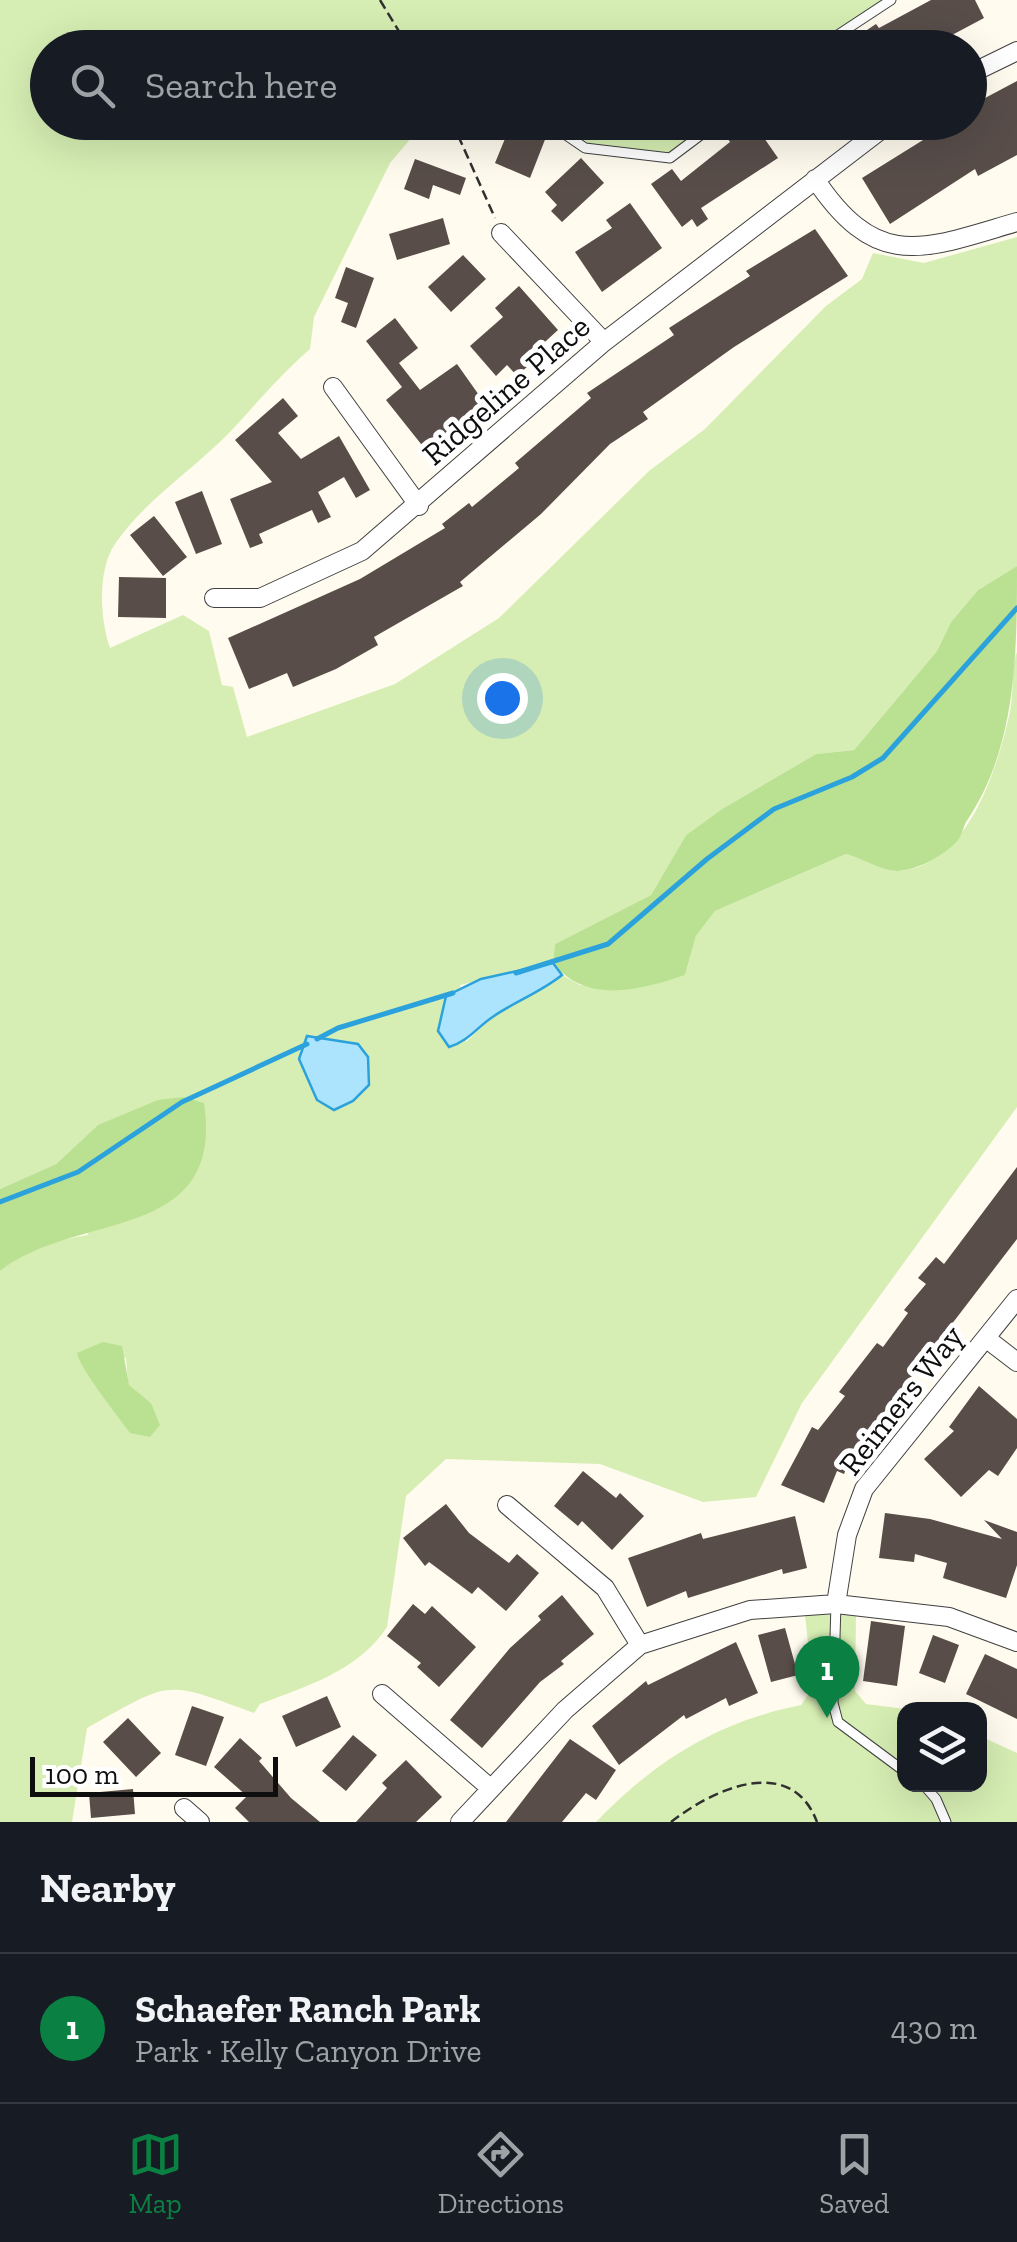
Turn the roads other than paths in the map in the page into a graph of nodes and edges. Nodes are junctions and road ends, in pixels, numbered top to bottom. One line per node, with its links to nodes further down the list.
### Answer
1 (891, 0): 2 (lane)
2 (845, 30)
3 (1017, 51): 4 (street)
4 (987, 66)
5 (573, 140): 6 (lane)
6 (694, 140)
7 (867, 140): 8 (street, Ridgeline Place)
8 (815, 179): 9 (street); 11 (street, Ridgeline Place)
9 (1017, 222)
10 (502, 233): 11 (street)
11 (604, 342): 13 (street, Ridgeline Place)
12 (333, 388): 13 (street)
13 (419, 506): 14 (street, Ridgeline Place)
14 (214, 598)
15 (1017, 1299): 16 (street, Reimers Way)
16 (987, 1339): 17 (street); 19 (street, Reimers Way)
17 (1017, 1362)
18 (508, 1505): 21 (street)
19 (836, 1604): 20 (street); 21 (street); 23 (lane)
20 (1017, 1642)
21 (640, 1645): 24 (street)
22 (382, 1694): 24 (street)
23 (897, 1766)
24 (489, 1787): 28 (street)
25 (930, 1792): 29 (lane)
26 (184, 1808): 27 (street)
27 (200, 1822)
28 (460, 1822)
29 (946, 1822)

